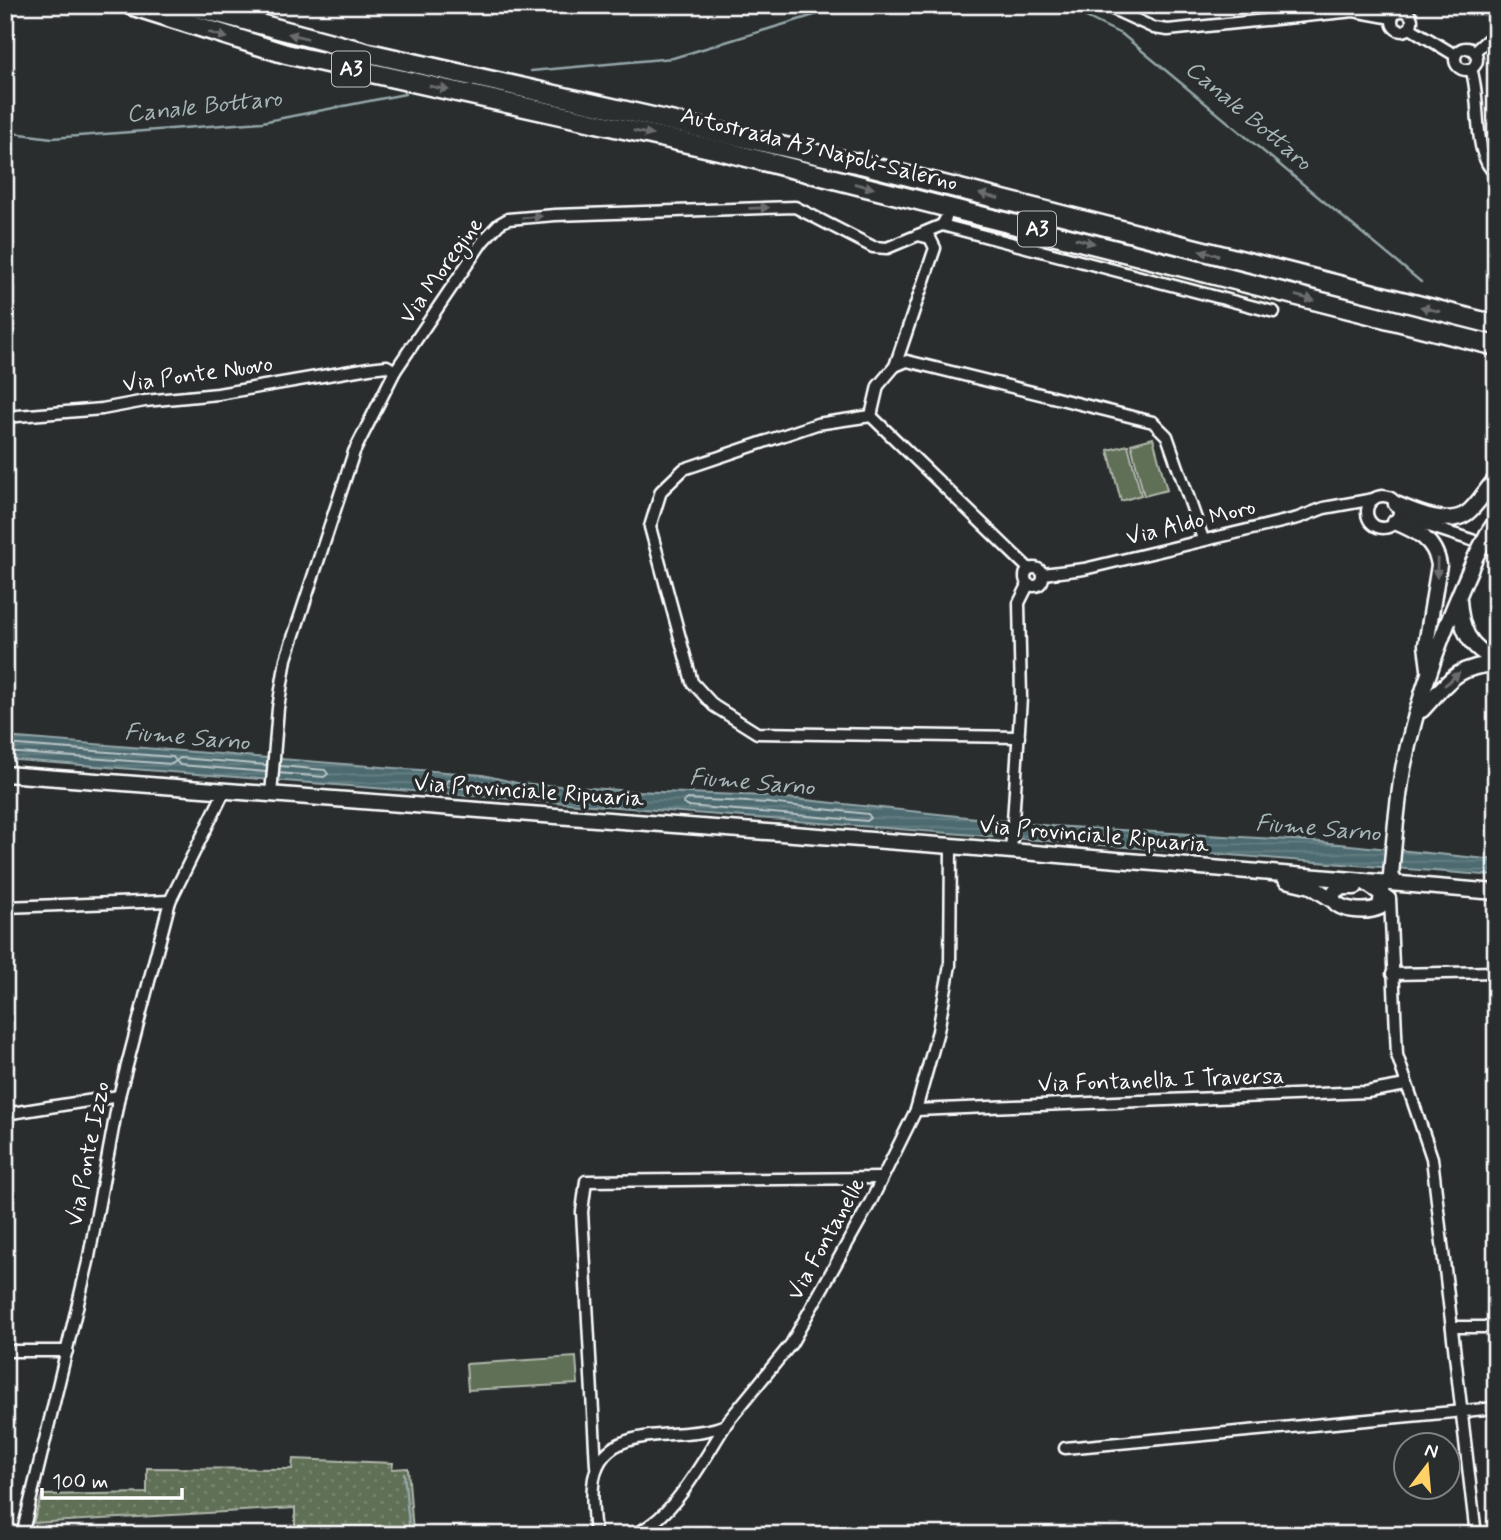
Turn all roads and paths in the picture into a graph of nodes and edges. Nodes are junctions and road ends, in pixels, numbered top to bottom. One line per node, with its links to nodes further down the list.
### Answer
1 (130, 5): 15 (highway, Autostrada A3 Napoli-Salerno / A3, one-way to 15)
2 (188, 5): 14 (highway, Autostrada A3 Napoli-Salerno / A3, one-way to 2)
3 (1104, 5): 5 (street)
4 (1406, 8): 5 (street); 6 (street)
5 (1392, 18): 6 (street)
6 (1410, 28): 9 (street)
7 (1496, 32): 8 (street)
8 (1475, 51): 9 (street); 10 (street)
9 (1455, 55): 10 (street)
10 (1471, 69): 11 (street)
11 (1496, 174)
12 (918, 235): 13 (street, Via Moregine); 16 (street); 17 (street, Via Moregine, one-way to 12)
13 (1274, 312)
14 (1496, 325)
15 (1496, 346)
16 (895, 366): 18 (street); 26 (street)
17 (395, 371): 19 (street, Via Ponte Nuovo); 38 (street, Via Moregine)
18 (871, 416): 28 (street); 35 (street)
19 (5, 417)
20 (1496, 479): 23 (main road)
21 (1374, 499): 22 (street, Via Aldo Moro); 23 (street); 24 (street)
22 (1348, 506): 24 (street); 26 (street, Via Aldo Moro)
23 (1397, 514): 24 (street); 27 (street); 33 (main road, one-way to 33)
24 (1370, 521)
25 (1492, 527): 31 (main road, bridge)
26 (1203, 539): 29 (street, Via Aldo Moro)
27 (1495, 548)
28 (1029, 569): 29 (street); 30 (street)
29 (1043, 574): 30 (street)
30 (1028, 585): 35 (street)
31 (1459, 595): 32 (main road); 33 (main road)
32 (1496, 662): 34 (main road, one-way to 32)
33 (1430, 673): 34 (main road)
34 (1418, 714): 44 (main road)
35 (1019, 737): 40 (street)
36 (5, 774): 37 (main road, Via Provinciale Ripuaria)
37 (224, 792): 38 (main road, Via Provinciale Ripuaria); 47 (street, Via Ponte Izzo)
38 (271, 796): 39 (main road, Via Provinciale Ripuaria)
39 (951, 846): 40 (main road, Via Provinciale Ripuaria); 53 (street, Via Fontanelle)
40 (1011, 849): 41 (main road, Via Provinciale Ripuaria)
41 (1258, 873): 42 (main road, Via Provinciale Ripuaria); 46 (main road, Via Provinciale Ripuaria)
42 (1360, 880): 43 (main road); 44 (main road, Via Provinciale Ripuaria)
43 (1342, 886): 44 (main road, Via Provinciale Ripuaria); 46 (main road)
44 (1384, 891): 45 (main road, Via Provinciale Ripuaria); 46 (main road, Via Provinciale Ripuaria); 50 (street)
45 (1496, 892)
46 (1333, 900)
47 (170, 901): 48 (street); 52 (street, Via Ponte Izzo)
48 (5, 907)
49 (1496, 972): 50 (street)
50 (1392, 974): 51 (street)
51 (1406, 1085): 53 (street, Via Fontanella I Traversa); 56 (street)
52 (119, 1096): 54 (street); 59 (street, Via Ponte Izzo)
53 (916, 1110): 55 (street, Via Fontanelle)
54 (5, 1114)
55 (882, 1178): 62 (street, Via Fontanelle); 64 (street)
56 (1452, 1327): 57 (street); 61 (street)
57 (1496, 1327)
58 (5, 1351): 59 (street)
59 (67, 1351): 65 (street, Via Ponte Izzo)
60 (1496, 1408): 61 (street)
61 (1464, 1409): 63 (street); 68 (street)
62 (726, 1425): 64 (street); 67 (street, Via Fontanelle)
63 (1065, 1448)
64 (596, 1466): 66 (street)
65 (22, 1535)
66 (595, 1535)
67 (631, 1535)
68 (1476, 1535)

